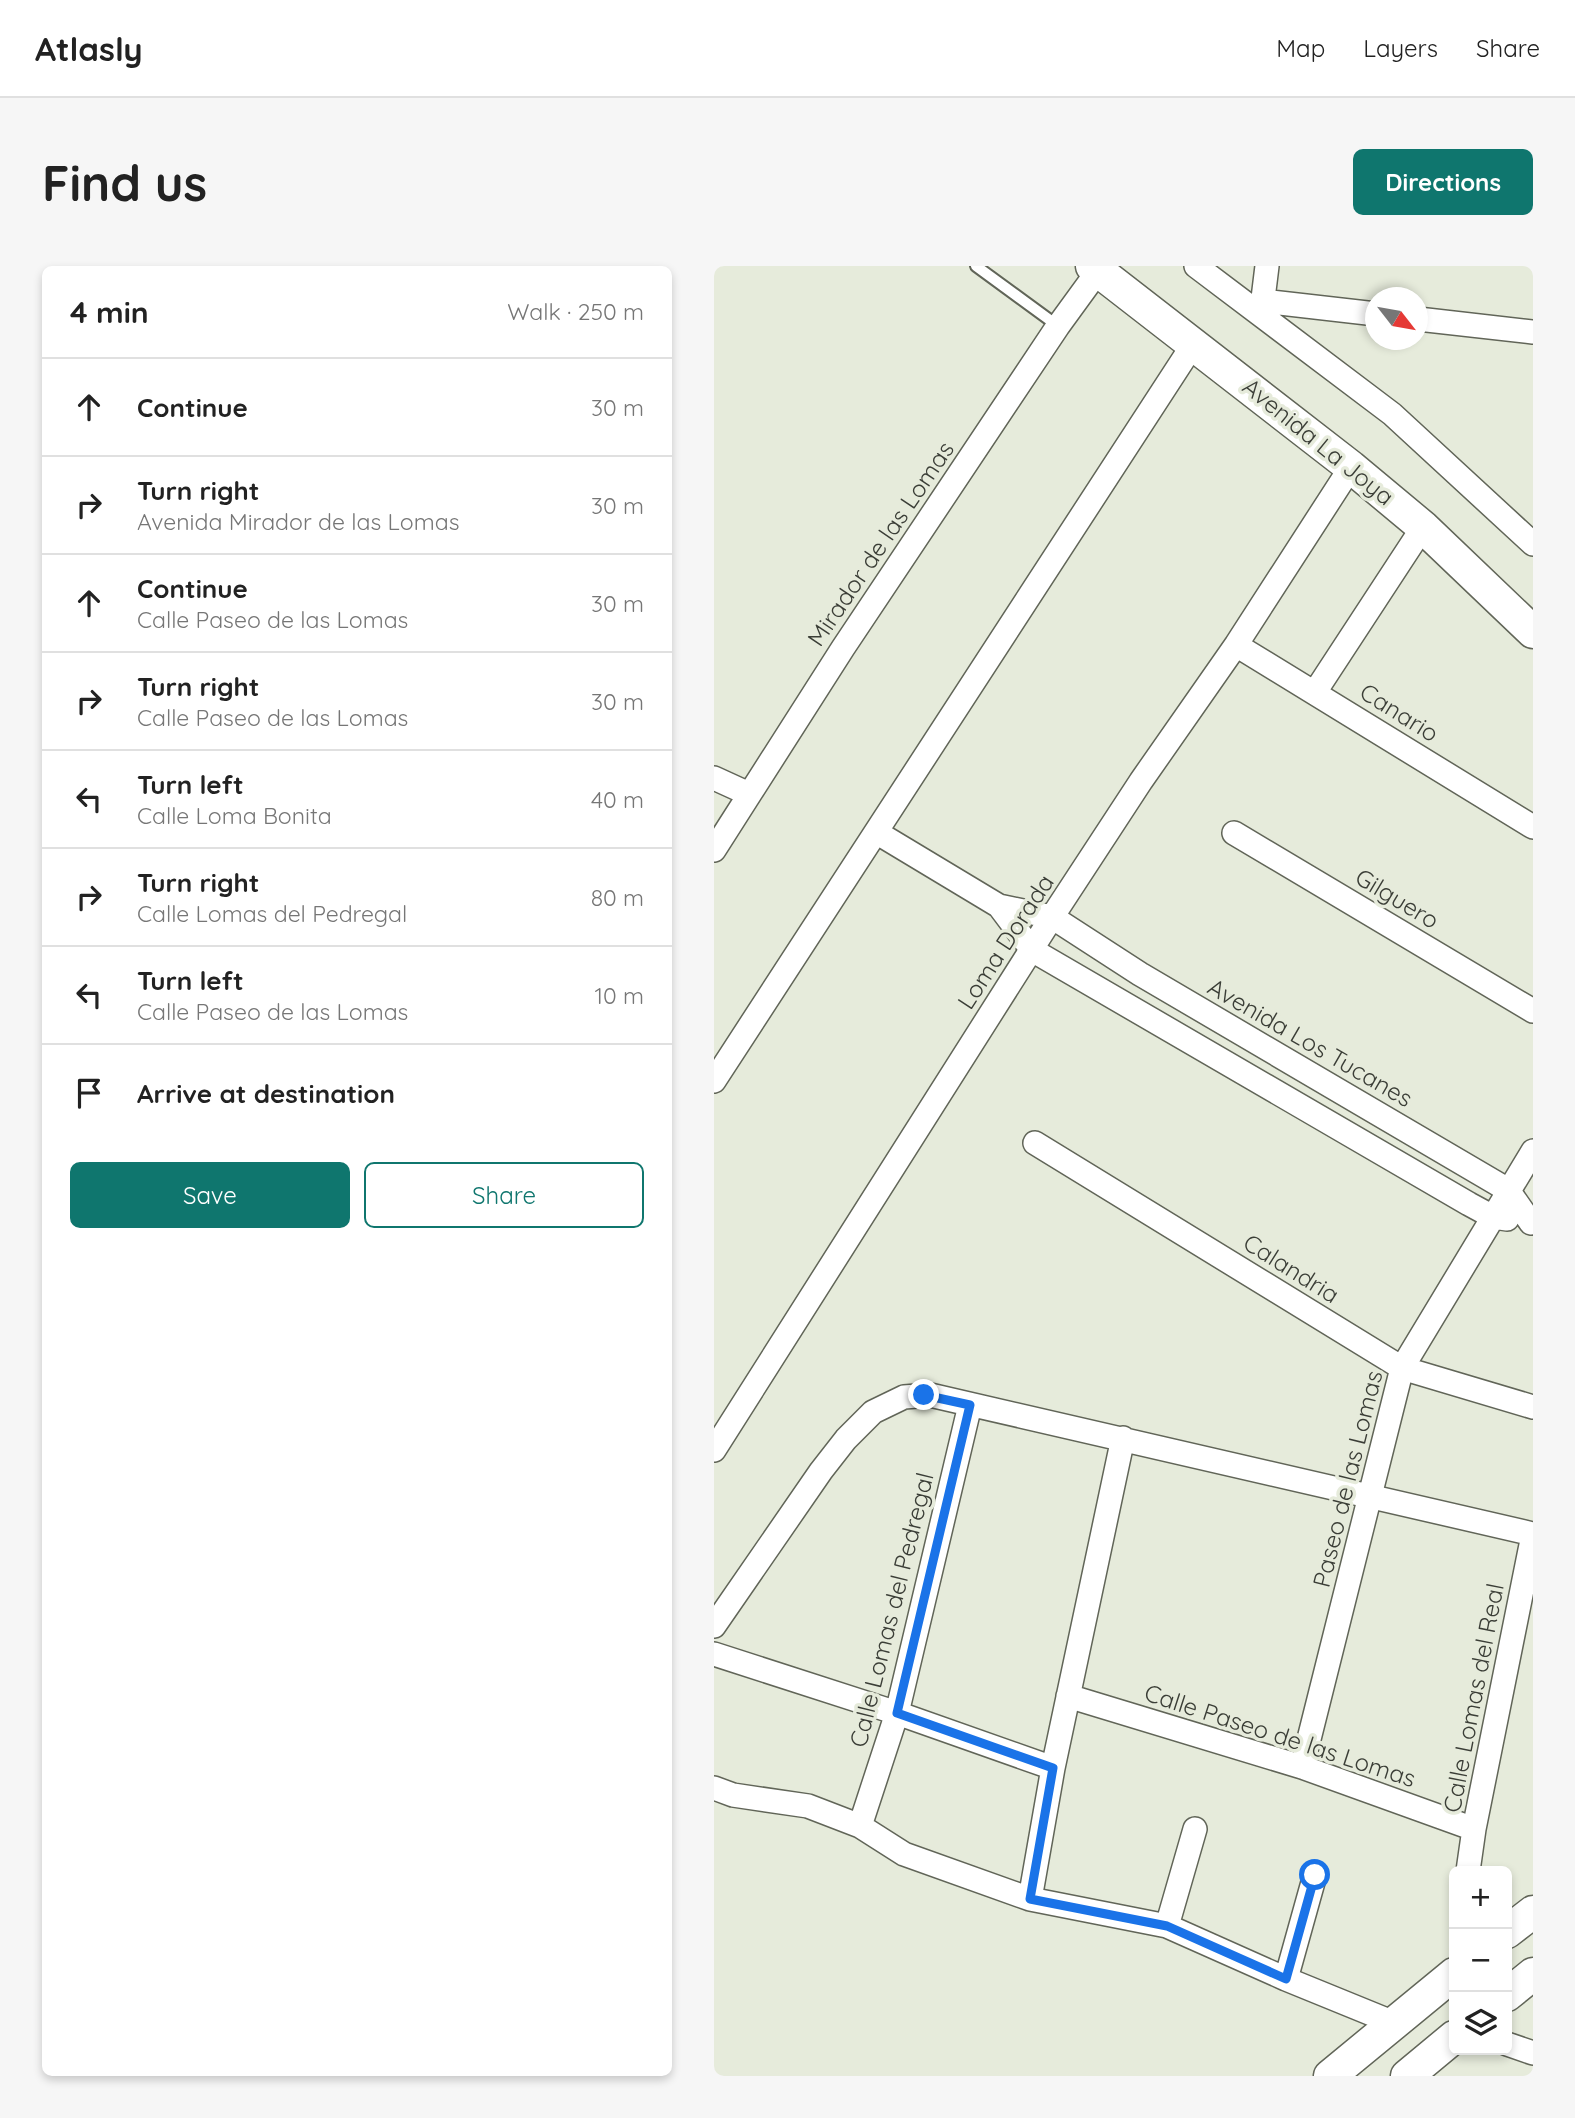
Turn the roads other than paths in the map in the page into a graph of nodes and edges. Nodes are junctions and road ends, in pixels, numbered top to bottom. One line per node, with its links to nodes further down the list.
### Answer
1 (976, 266): 8 (lane)
2 (1196, 266): 5 (street)
3 (1267, 266): 5 (street)
4 (1095, 268): 8 (street, Mirador de las Lomas); 10 (main road, Avenida La Joya)
5 (1262, 308): 6 (street); 13 (street)
6 (1365, 313)
7 (1428, 320): 9 (street)
8 (1058, 326): 18 (street, Mirador de las Lomas)
9 (1533, 332)
10 (1194, 343): 11 (main road, Avenida La Joya); 20 (street)
11 (1351, 467): 12 (main road, Avenida La Joya); 15 (street, Loma Dorada)
12 (1423, 527): 14 (main road, Avenida La Joya); 16 (street)
13 (1533, 544)
14 (1533, 632)
15 (1236, 645): 16 (street, Canario); 24 (street, Loma Dorada)
16 (1315, 692): 19 (street, Canario)
17 (714, 778): 18 (street)
18 (749, 794): 22 (street, Mirador de las Lomas)
19 (1533, 827)
20 (876, 832): 23 (street); 27 (street)
21 (1234, 833): 26 (street, Gilguero)
22 (714, 850)
23 (999, 906): 24 (street); 25 (street)
24 (1052, 917): 25 (street, Loma Dorada); 30 (street, Avenida Los Tucanes)
25 (1032, 950): 31 (street, Avenida Los Tucanes); 37 (street, Loma Dorada)
26 (1533, 1011)
27 (714, 1081)
28 (1035, 1143): 33 (street, Calandria)
29 (1533, 1151): 30 (street, Paseo de las Lomas)
30 (1508, 1190): 31 (street, Paseo de las Lomas); 32 (street, Avenida Los Tucanes)
31 (1493, 1217): 32 (street, Avenida Los Tucanes); 33 (street, Paseo de las Lomas)
32 (1532, 1224)
33 (1402, 1368): 35 (street, Calandria); 38 (street, Paseo de las Lomas)
34 (970, 1405): 36 (street); 40 (street); 43 (street, Calle Lomas del Pedregal)
35 (1533, 1407)
36 (1123, 1438): 38 (street); 42 (street)
37 (714, 1450)
38 (1369, 1497): 39 (street); 44 (street, Paseo de las Lomas)
39 (1533, 1534): 49 (street, Calle Lomas del Real)
40 (714, 1626)
41 (714, 1654): 43 (street)
42 (1068, 1696): 44 (street, Calle Paseo de las Lomas); 45 (street)
43 (897, 1713): 45 (street); 47 (street, Calle Lomas del Pedregal)
44 (1303, 1767): 49 (street, Calle Paseo de las Lomas)
45 (1053, 1768): 52 (street)
46 (714, 1788): 47 (street)
47 (860, 1826): 52 (street)
48 (1195, 1829): 54 (street)
49 (1474, 1829): 50 (street, Calle Lomas del Real)
50 (1469, 1866)
51 (1315, 1875): 58 (street)
52 (1030, 1899): 54 (street)
53 (1533, 1912): 55 (main road)
54 (1167, 1926): 58 (street)
55 (1512, 1929)
56 (1449, 1974): 60 (main road)
57 (1533, 1974): 59 (main road)
58 (1286, 1979): 60 (street)
59 (1511, 1992)
60 (1394, 2023): 64 (main road)
61 (1449, 2041): 65 (main road)
62 (1512, 2046): 63 (street)
63 (1533, 2053)
64 (1330, 2076)
65 (1407, 2076)

